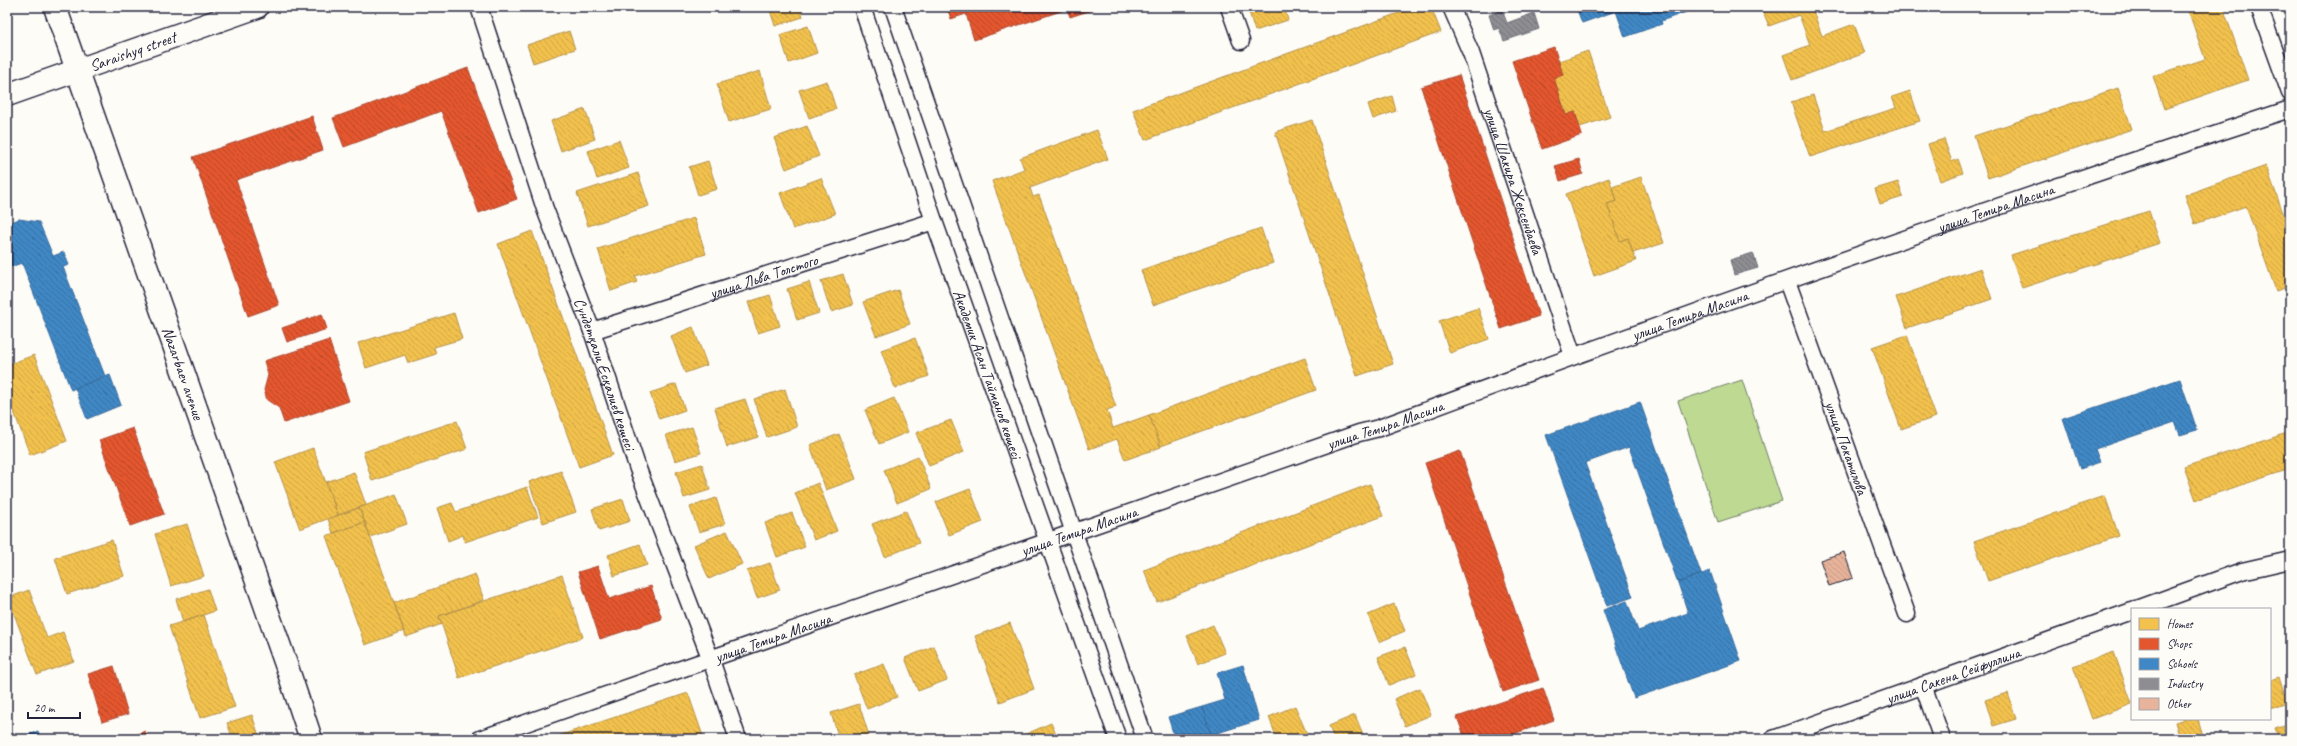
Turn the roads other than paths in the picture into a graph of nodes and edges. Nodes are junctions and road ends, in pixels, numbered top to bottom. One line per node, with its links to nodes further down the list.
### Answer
1 (55, 7): 10 (main road, Nazarbaev avenue)
2 (257, 7): 10 (main road, Saraishyq street)
3 (479, 7): 16 (street, Сүндетқали Есқалиев көшесі)
4 (862, 7): 14 (street, Академик Асан Тайманов көшесі)
5 (893, 7): 18 (street, Академик Асан Тайманов көшесі)
6 (1229, 7): 9 (street)
7 (1451, 7): 17 (street, улица Шакира Жексенбаева)
8 (2259, 7): 11 (street)
9 (1241, 41)
10 (77, 71): 12 (main road, Saraishyq street); 26 (main road, Nazarbaev avenue)
11 (2290, 93)
12 (7, 95)
13 (2290, 110): 15 (street, улица Темира Масина)
14 (934, 220): 16 (street, улица Льва Толстого); 19 (street, Академик Асан Тайманов көшесі)
15 (1787, 281): 17 (street, улица Темира Масина); 23 (street, улица Покатилова)
16 (592, 331): 24 (street, Сүндетқали Есқалиев көшесі)
17 (1573, 356): 18 (street, улица Темира Масина)
18 (1073, 532): 19 (street, улица Темира Масина); 30 (street, Академик Асан Тайманов көшесі)
19 (1047, 540): 24 (street, улица Темира Масина); 29 (street, Академик Асан Тайманов көшесі)
20 (2290, 560): 21 (street)
21 (2140, 608)
22 (2131, 611): 25 (street, улица Сакена Сейфуллина)
23 (1906, 614)
24 (711, 660): 27 (street, улица Темира Масина); 28 (street, Сүндетқали Есқалиев көшесі)
25 (1923, 685): 31 (street, улица Сакена Сейфуллина); 32 (street)
26 (310, 739)
27 (480, 739)
28 (738, 739)
29 (1118, 739)
30 (1145, 739)
31 (1773, 739)
32 (1942, 739)

